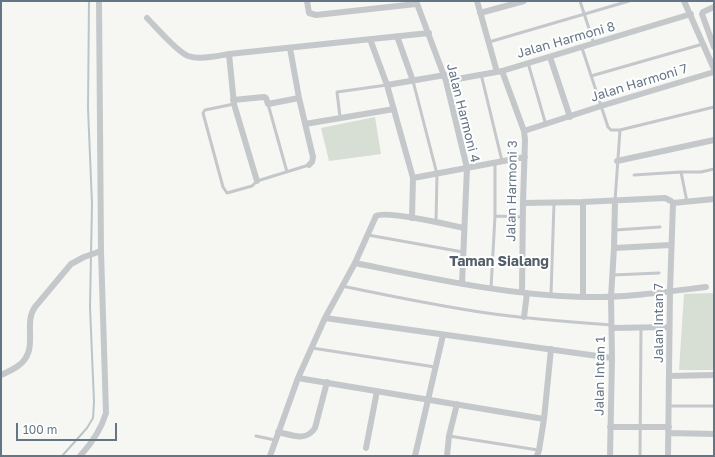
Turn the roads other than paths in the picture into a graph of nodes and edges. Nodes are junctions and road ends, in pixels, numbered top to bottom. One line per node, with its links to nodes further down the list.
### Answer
1 (99, 1): 76 (street)
2 (307, 1): 8 (street)
3 (477, 1): 10 (street, Jalan Harmoni 3)
4 (524, 1): 10 (street)
5 (580, 1): 11 (lane)
6 (629, 1): 11 (lane)
7 (684, 1): 12 (street)
8 (416, 3): 14 (street, Jalan Harmoni 4)
9 (714, 7): 20 (street)
10 (480, 14): 17 (street, Jalan Harmoni 3)
11 (584, 14): 17 (lane); 18 (lane)
12 (691, 14): 18 (street, Jalan Harmoni 8); 19 (street)
13 (147, 18): 23 (street)
14 (429, 33): 15 (street); 30 (street, Jalan Harmoni 4)
15 (397, 36): 16 (street); 31 (street)
16 (370, 39): 21 (street); 32 (street)
17 (488, 42): 27 (street, Jalan Harmoni 3)
18 (594, 44): 22 (street, Jalan Harmoni 8)
19 (704, 44): 26 (street); 29 (lane)
20 (713, 44)
21 (290, 48): 23 (street); 33 (street)
22 (582, 48): 24 (street, Jalan Harmoni 8); 29 (lane)
23 (229, 54): 34 (street)
24 (550, 56): 25 (street, Jalan Harmoni 8); 39 (street)
25 (528, 63): 27 (street, Jalan Harmoni 8); 42 (lane)
26 (714, 70): 36 (street, Jalan Harmoni 7)
27 (500, 71): 28 (street, Jalan Harmoni 8); 44 (street, Jalan Harmoni 3)
28 (481, 74): 30 (street, Jalan Harmoni 8); 47 (lane)
29 (591, 76): 36 (lane)
30 (446, 78): 31 (street, Jalan Harmoni 8); 51 (street, Jalan Harmoni 4)
31 (413, 81): 32 (street, Jalan Harmoni 8); 55 (lane)
32 (386, 85): 38 (street); 40 (lane)
33 (299, 98): 35 (street); 41 (street)
34 (234, 102): 35 (street); 58 (street); 58 (lane)
35 (268, 104): 53 (lane)
36 (601, 106): 39 (street, Jalan Harmoni 7); 43 (lane)
37 (714, 107): 43 (lane)
38 (394, 109): 40 (street); 57 (street)
39 (570, 117): 42 (street, Jalan Harmoni 7)
40 (340, 118): 41 (street)
41 (305, 124): 50 (street)
42 (546, 124): 44 (street, Jalan Harmoni 7)
43 (620, 130): 48 (lane)
44 (524, 131): 46 (street, Jalan Harmoni 3)
45 (714, 140): 48 (street)
46 (525, 158): 47 (street); 63 (street, Jalan Harmoni 3)
47 (502, 161): 49 (street)
48 (617, 161): 60 (lane)
49 (495, 163): 51 (street); 66 (lane)
50 (309, 165): 53 (lane)
51 (467, 168): 55 (street); 71 (street, Jalan Harmoni 4)
52 (714, 169): 54 (lane)
53 (287, 172): 58 (lane)
54 (681, 172): 56 (lane); 62 (lane)
55 (437, 174): 57 (street); 69 (lane)
56 (634, 175)
57 (413, 178): 68 (street)
58 (257, 181)
59 (714, 199): 62 (street)
60 (615, 201): 61 (street); 65 (street); 72 (street, Jalan Intan 1)
61 (583, 202): 64 (street); 88 (street)
62 (687, 202): 65 (street)
63 (523, 203): 64 (street); 67 (street, Jalan Harmoni 3)
64 (554, 203): 87 (lane)
65 (673, 203): 74 (street, Jalan Intan 7)
66 (495, 216): 67 (lane); 84 (lane)
67 (523, 216): 86 (street, Jalan Harmoni 3)
68 (412, 218): 69 (street); 73 (street)
69 (436, 222): 71 (street)
70 (660, 227): 72 (lane)
71 (464, 228): 77 (street, Jalan Harmoni 4)
72 (615, 230): 75 (street, Jalan Intan 1)
73 (368, 235): 77 (lane); 78 (street)
74 (671, 245): 75 (street); 85 (street, Jalan Intan 7)
75 (614, 248): 80 (street, Jalan Intan 1)
76 (101, 251): 100 (street); 121 (street)
77 (463, 252): 81 (street, Jalan Harmoni 4)
78 (355, 264): 81 (street); 82 (street)
79 (659, 273): 80 (lane)
80 (613, 275): 89 (street, Jalan Intan 1)
81 (462, 284): 84 (street)
82 (342, 286): 90 (lane); 91 (street)
83 (706, 287): 85 (street)
84 (491, 288): 86 (street)
85 (670, 291): 89 (street); 94 (street, Jalan Intan 7)
86 (524, 292): 87 (street); 90 (street, Jalan Harmoni 3)
87 (551, 295): 88 (street)
88 (583, 297): 89 (street)
89 (611, 297): 92 (street, Jalan Intan 1)
90 (524, 317): 92 (lane)
91 (325, 318): 95 (street); 96 (street)
92 (612, 326): 93 (street); 98 (street, Jalan Intan 1)
93 (641, 328): 94 (street); 112 (lane)
94 (670, 328): 102 (street, Jalan Intan 7)
95 (443, 335): 97 (street); 99 (street)
96 (312, 348): 99 (lane); 103 (street)
97 (551, 350): 98 (street); 110 (street)
98 (612, 358): 111 (street, Jalan Intan 1)
99 (435, 367): 106 (street)
100 (1, 375)
101 (714, 375): 102 (street)
102 (669, 376): 108 (street, Jalan Intan 7)
103 (298, 378): 104 (street); 114 (street)
104 (327, 382): 105 (street); 114 (street)
105 (377, 391): 106 (street); 119 (street)
106 (428, 399): 107 (street); 123 (street)
107 (457, 404): 110 (street); 117 (street)
108 (669, 406): 109 (lane); 113 (street, Jalan Intan 7)
109 (714, 406)
110 (544, 419): 120 (street)
111 (610, 427): 112 (street); 125 (street, Jalan Intan 1)
112 (640, 427): 113 (street); 126 (lane)
113 (669, 430): 115 (street); 127 (street, Jalan Intan 7)
114 (278, 432): 118 (street)
115 (714, 434)
116 (256, 436): 118 (lane)
117 (449, 436): 120 (lane); 124 (street)
118 (275, 440): 122 (street)
119 (366, 448)
120 (538, 453)
121 (80, 456)
122 (270, 456)
123 (415, 456)
124 (447, 456)
125 (610, 456)
126 (640, 456)
127 (668, 456)

